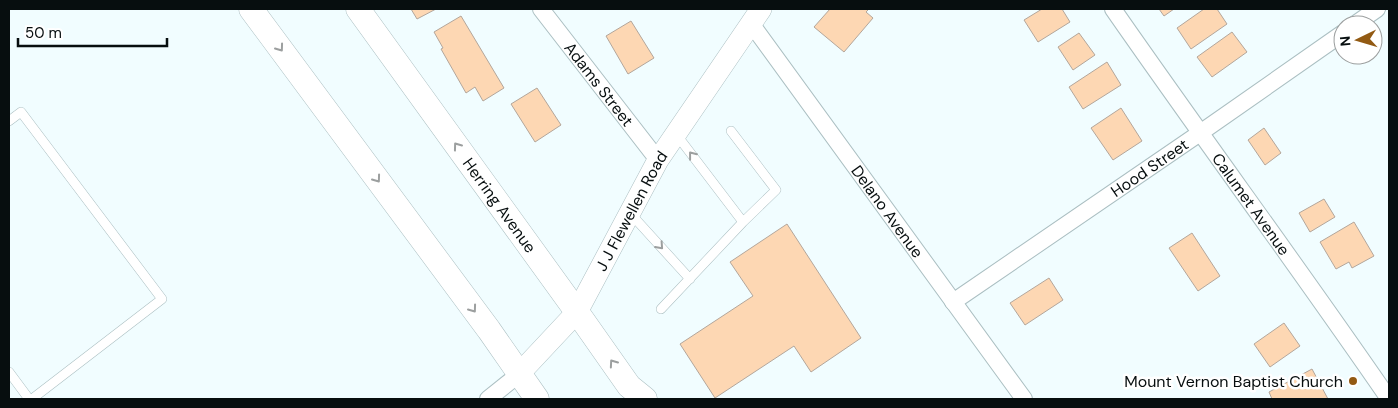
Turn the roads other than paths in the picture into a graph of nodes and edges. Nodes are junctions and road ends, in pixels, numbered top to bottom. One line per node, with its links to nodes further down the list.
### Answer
1 (251, 9): 19 (main road, one-way to 19)
2 (358, 9): 17 (main road, Herring Avenue, one-way to 2)
3 (541, 9): 11 (street, Adams Street)
4 (1113, 9): 9 (street, Calumet Avenue)
5 (755, 16): 10 (street, J J Flewellen Road); 15 (street, Delano Avenue)
6 (1333, 40): 9 (street, Hood Street)
7 (9, 121): 20 (lane)
8 (731, 131): 13 (lane)
9 (1200, 133): 15 (street, Hood Street); 25 (street, Calumet Avenue)
10 (676, 134): 11 (street, J J Flewellen Road); 13 (lane, one-way to 10)
11 (658, 160): 12 (street, J J Flewellen Road)
12 (630, 212): 14 (lane, one-way to 14); 17 (street, J J Flewellen Road)
13 (743, 222): 14 (lane)
14 (690, 279): 16 (lane)
15 (953, 302): 24 (street, Delano Avenue)
16 (661, 309)
17 (578, 312): 19 (street, J J Flewellen Road); 23 (main road, Herring Avenue, one-way to 17)
18 (9, 372): 20 (lane)
19 (518, 374): 21 (street, J J Flewellen Road); 22 (main road)
20 (30, 399)
21 (488, 399)
22 (537, 399)
23 (645, 399)
24 (1024, 399)
25 (1389, 399)

